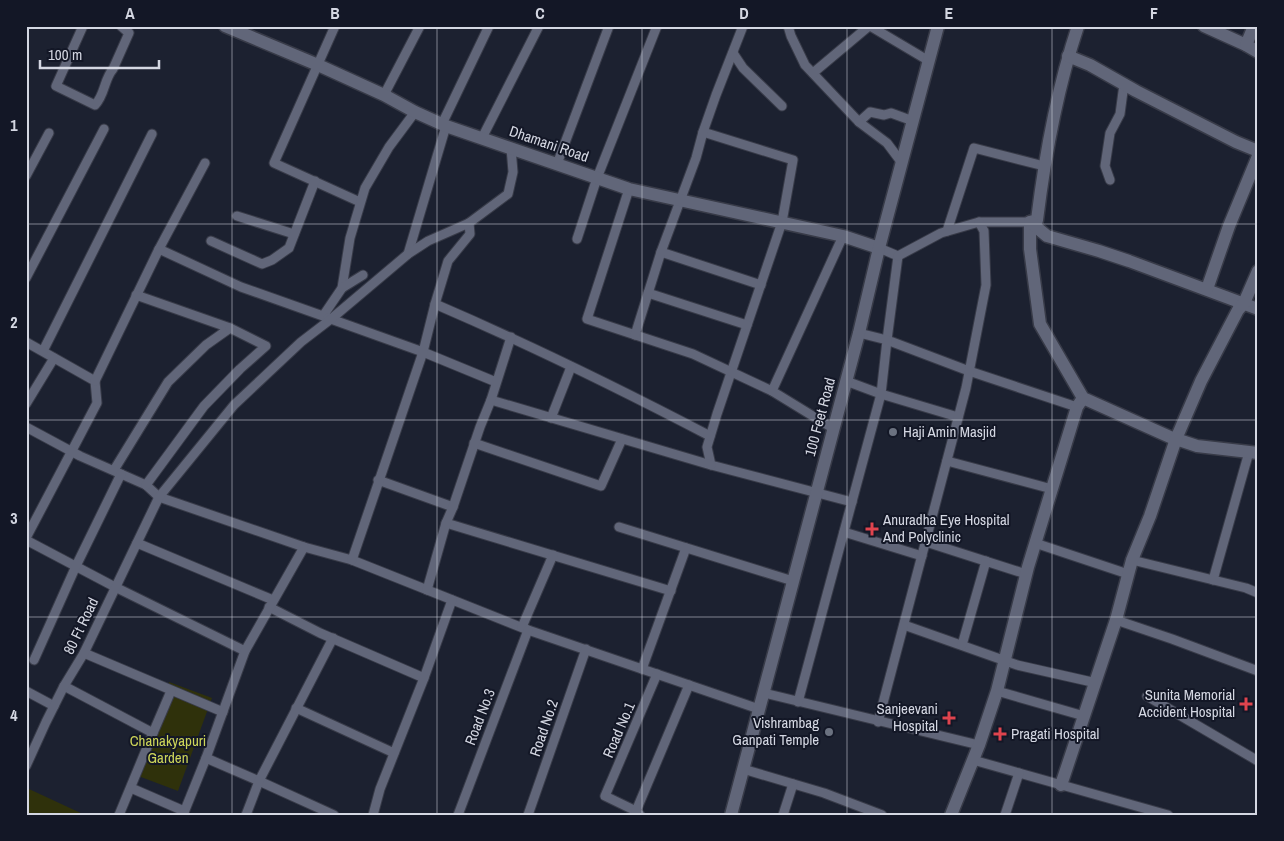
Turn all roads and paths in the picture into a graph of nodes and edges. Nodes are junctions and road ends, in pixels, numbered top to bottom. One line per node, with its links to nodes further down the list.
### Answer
1 (83, 26): 2 (street)
2 (122, 26)
3 (225, 26): 23 (main road, Dhamani Road)
4 (336, 26): 23 (street)
5 (420, 26): 26 (street)
6 (489, 26): 31 (street)
7 (539, 26): 36 (street)
8 (610, 26): 42 (street)
9 (657, 26): 45 (street)
10 (733, 26): 17 (street)
11 (788, 26): 24 (street)
12 (870, 26): 22 (street); 24 (street)
13 (938, 26): 22 (main road, 100 Feet Road)
14 (1078, 26): 21 (main road)
15 (1204, 26): 18 (main road)
16 (1254, 26): 18 (main road)
17 (742, 30): 20 (street)
18 (1246, 44): 19 (main road)
19 (1258, 52)
20 (732, 53): 27 (street); 33 (street)
21 (1068, 56): 25 (main road); 43 (main road)
22 (929, 61): 29 (main road, 100 Feet Road)
23 (318, 64): 26 (main road, Dhamani Road); 47 (street)
24 (813, 73): 30 (street)
25 (1124, 84): 38 (main road); 46 (street)
26 (384, 94): 28 (main road, Dhamani Road)
27 (782, 106)
28 (415, 112): 31 (main road, Dhamani Road); 50 (street)
29 (913, 121): 30 (street); 41 (main road, 100 Feet Road)
30 (859, 122): 41 (street)
31 (444, 125): 36 (main road, Dhamani Road); 64 (street)
32 (104, 129): 68 (street)
33 (703, 132): 49 (street); 52 (street)
34 (49, 133): 44 (street)
35 (152, 134): 85 (street)
36 (482, 138): 37 (main road, Dhamani Road)
37 (511, 148): 42 (main road, Dhamani Road); 55 (street, 80 Ft Road)
38 (1258, 151)
39 (1258, 156): 71 (main road)
40 (205, 162): 62 (street)
41 (902, 163): 61 (main road, 100 Feet Road)
42 (557, 164): 45 (main road, Dhamani Road)
43 (1044, 166): 54 (main road); 56 (street)
44 (26, 176)
45 (597, 178): 48 (main road, Dhamani Road); 59 (street)
46 (1110, 180)
47 (315, 182): 50 (street); 57 (street)
48 (629, 189): 49 (main road, Dhamani Road); 81 (street)
49 (680, 201): 52 (main road, Dhamani Road); 63 (street)
50 (360, 202): 70 (street)
51 (237, 216): 57 (street)
52 (782, 222): 58 (main road, Dhamani Road); 69 (street)
53 (978, 222): 54 (street); 56 (street); 90 (street)
54 (1030, 222): 71 (main road); 97 (main road)
55 (469, 223): 64 (street, 80 Ft Road); 75 (street)
56 (946, 232): 65 (street)
57 (294, 234): 60 (street)
58 (843, 236): 61 (main road, Dhamani Road); 94 (street)
59 (577, 239)
60 (211, 241)
61 (879, 248): 65 (street); 80 (main road, 100 Feet Road)
62 (158, 249): 73 (street); 77 (street)
63 (661, 252): 69 (street); 72 (street)
64 (408, 254): 77 (street, 80 Ft Road)
65 (898, 256): 83 (street)
66 (1258, 271): 74 (main road)
67 (363, 274): 70 (street)
68 (26, 278)
69 (761, 285): 78 (street)
70 (342, 288): 77 (street)
71 (1207, 289): 74 (main road)
72 (648, 293): 78 (street); 81 (street)
73 (136, 295): 79 (street); 91 (street)
74 (1244, 303): 76 (main road); 105 (main road)
75 (435, 304): 82 (street); 86 (street)
76 (1258, 309)
77 (327, 317): 86 (street); 116 (street, 80 Ft Road)
78 (747, 325): 89 (street)
79 (230, 328): 111 (street); 113 (street)
80 (859, 333): 83 (street); 92 (main road, 100 Feet Road)
81 (635, 335): 89 (street)
82 (511, 337): 88 (street); 93 (street)
83 (887, 340): 90 (street); 95 (street)
84 (26, 342): 85 (street)
85 (43, 352): 87 (street)
86 (423, 352): 93 (street); 112 (street)
87 (54, 358): 91 (street); 98 (street)
88 (571, 367): 100 (street); 103 (street)
89 (732, 371): 94 (street); 103 (street)
90 (969, 371): 97 (street); 99 (street)
91 (96, 381): 107 (street)
92 (846, 381): 95 (street); 102 (main road, 100 Feet Road)
93 (496, 382): 96 (street)
94 (772, 390): 102 (street)
95 (881, 394): 99 (street); 117 (street)
96 (491, 400): 100 (street); 106 (street)
97 (1080, 402): 105 (main road); 114 (main road)
98 (26, 404)
99 (958, 417): 109 (street)
100 (551, 418): 104 (street)
101 (26, 427): 107 (street)
102 (834, 429): 115 (main road, 100 Feet Road)
103 (710, 436): 110 (street)
104 (622, 439): 106 (street); 110 (street)
105 (1176, 439): 108 (main road); 131 (main road)
106 (474, 443): 118 (street)
107 (71, 451): 111 (street); 122 (street)
108 (1253, 453): 136 (street)
109 (947, 461): 114 (street); 123 (street)
110 (711, 465): 115 (street)
111 (117, 472): 113 (street); 133 (street)
112 (378, 480): 118 (street); 130 (street)
113 (146, 485): 116 (street)
114 (1052, 489): 125 (main road)
115 (817, 492): 117 (street); 137 (main road, 100 Feet Road)
116 (159, 496): 124 (street, 80 Ft Road); 126 (street)
117 (852, 502): 121 (street)
118 (453, 507): 119 (street)
119 (446, 523): 128 (street); 139 (street)
120 (619, 527): 127 (street)
121 (844, 532): 129 (street); 166 (street)
122 (26, 539): 133 (street)
123 (926, 542): 129 (street); 132 (street)
124 (137, 543): 138 (street, 80 Ft Road); 143 (street)
125 (1035, 543): 134 (main road); 135 (street)
126 (304, 547): 130 (street); 143 (street)
127 (686, 548): 137 (street); 140 (street)
128 (553, 555): 140 (street); 146 (street, Road No.3)
129 (922, 556): 145 (street)
130 (352, 560): 139 (street)
131 (1132, 560): 135 (main road); 136 (street)
132 (986, 561): 134 (street); 148 (street)
133 (76, 566): 138 (street); 153 (street)
134 (1026, 574): 152 (main road)
135 (1128, 574): 144 (main road)
136 (1213, 580): 141 (street)
137 (793, 581): 164 (main road, 100 Feet Road)
138 (115, 587): 150 (street); 151 (street, 80 Ft Road)
139 (427, 590): 142 (street)
140 (671, 591): 154 (street)
141 (1258, 593)
142 (452, 600): 146 (street); 157 (street)
143 (271, 604): 147 (street); 150 (street)
144 (1116, 620): 155 (street); 171 (main road)
145 (904, 625): 148 (street); 172 (street)
146 (525, 629): 149 (street); 194 (street, Road No.3)
147 (333, 638): 157 (street); 168 (street)
148 (962, 645): 152 (street)
149 (586, 650): 154 (street); 195 (street, Road No.2)
150 (245, 651): 170 (street)
151 (84, 653): 160 (street, 80 Ft Road); 162 (street)
152 (1005, 659): 158 (street); 163 (main road)
153 (34, 660)
154 (642, 669): 156 (street)
155 (1258, 672)
156 (657, 674): 159 (street); 189 (street, Road No.1)
157 (424, 678): 176 (street)
158 (1092, 682)
159 (689, 685): 169 (street); 189 (street)
160 (64, 686): 167 (street, 80 Ft Road); 173 (street)
161 (26, 691): 167 (street)
162 (171, 691): 170 (street); 173 (street)
163 (997, 691): 171 (street); 174 (main road)
164 (764, 693): 166 (street); 169 (main road, 100 Feet Road)
165 (1147, 696): 179 (street)
166 (798, 702): 172 (street)
167 (54, 706): 175 (street, 80 Ft Road)
168 (296, 708): 176 (street); 183 (street)
169 (759, 709): 181 (main road, 100 Feet Road)
170 (223, 712): 177 (street)
171 (1084, 716): 185 (main road)
172 (878, 722): 174 (street)
173 (153, 733): 186 (street)
174 (979, 745): 178 (main road)
175 (29, 751): 180 (street, 80 Ft Road)
176 (394, 753): 193 (street)
177 (206, 758): 183 (street); 188 (street)
178 (973, 760): 182 (street); 199 (main road)
179 (1258, 761)
180 (26, 766)
181 (743, 769): 184 (street); 196 (main road, 100 Feet Road)
182 (1019, 773): 185 (street); 200 (street)
183 (259, 781): 191 (street); 192 (street)
184 (793, 784): 187 (street); 197 (street)
185 (1061, 785): 201 (street)
186 (131, 788): 188 (street); 190 (street)
187 (866, 812): 198 (street)
188 (184, 813)
189 (638, 813)
190 (119, 815)
191 (246, 815)
192 (334, 815)
193 (373, 815)
194 (458, 815)
195 (528, 815)
196 (731, 815)
197 (783, 815)
198 (882, 815)
199 (951, 815)
200 (1004, 815)
201 (1168, 815)

